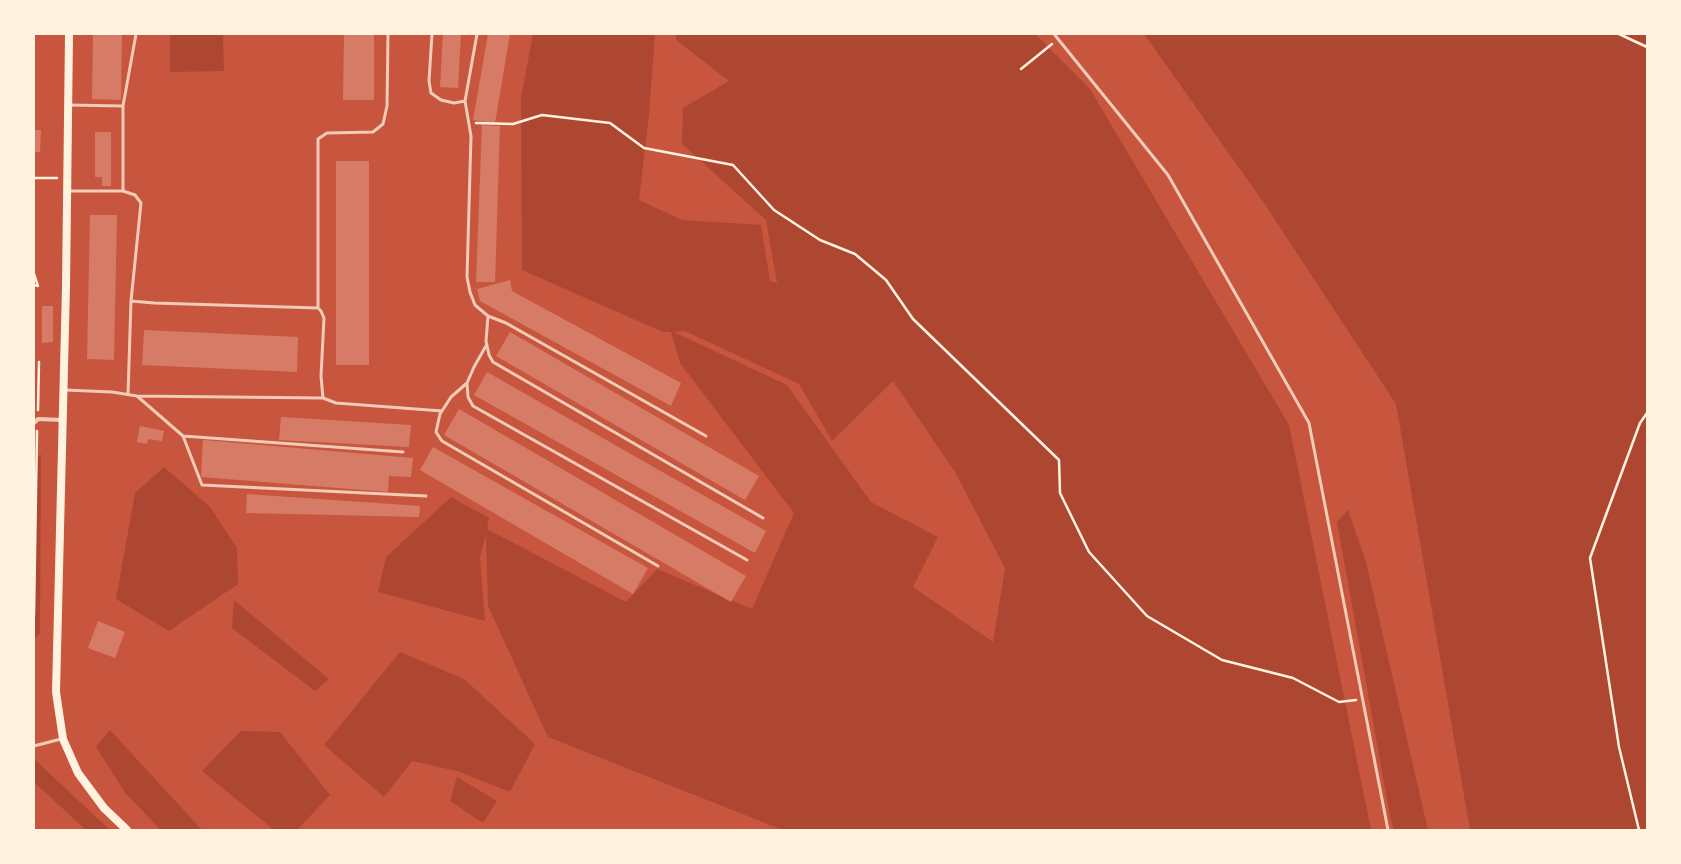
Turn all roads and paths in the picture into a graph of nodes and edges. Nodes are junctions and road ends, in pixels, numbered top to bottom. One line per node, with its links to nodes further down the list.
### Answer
1 (69, 34): 12 (main road)
2 (136, 34): 13 (lane)
3 (388, 34): 22 (lane)
4 (432, 34): 11 (lane)
5 (477, 34): 11 (lane)
6 (1054, 34): 8 (lane)
7 (1619, 34): 9 (path)
8 (1058, 39): 10 (path); 44 (lane)
9 (1647, 47)
10 (1021, 69)
11 (465, 102): 23 (lane)
12 (68, 105): 13 (lane); 16 (main road)
13 (123, 106): 18 (lane)
14 (471, 123): 44 (path)
15 (34, 178): 16 (path)
16 (67, 178): 17 (main road)
17 (67, 191): 18 (lane); 27 (main road)
18 (122, 191): 21 (lane)
19 (34, 274): 20 (path)
20 (34, 286)
21 (132, 301): 22 (lane); 28 (lane)
22 (318, 308): 30 (lane)
23 (488, 316): 24 (lane); 37 (lane)
24 (487, 344): 26 (lane); 40 (lane)
25 (39, 362): 33 (path)
26 (467, 383): 31 (lane); 41 (lane)
27 (63, 390): 28 (lane); 34 (main road)
28 (128, 394): 29 (lane)
29 (137, 396): 30 (lane); 36 (lane)
30 (323, 398): 31 (lane)
31 (442, 411): 42 (lane)
32 (1647, 413): 49 (path)
33 (38, 419): 34 (street); 35 (street); 43 (path)
34 (63, 420): 45 (main road)
35 (34, 423)
36 (183, 436): 38 (lane); 39 (lane)
37 (706, 436)
38 (403, 452)
39 (426, 496)
40 (763, 518)
41 (747, 560)
42 (658, 566)
43 (34, 615)
44 (1363, 700): 48 (lane)
45 (63, 739): 46 (lane); 47 (main road)
46 (34, 746)
47 (127, 830)
48 (1388, 830)
49 (1639, 830)

